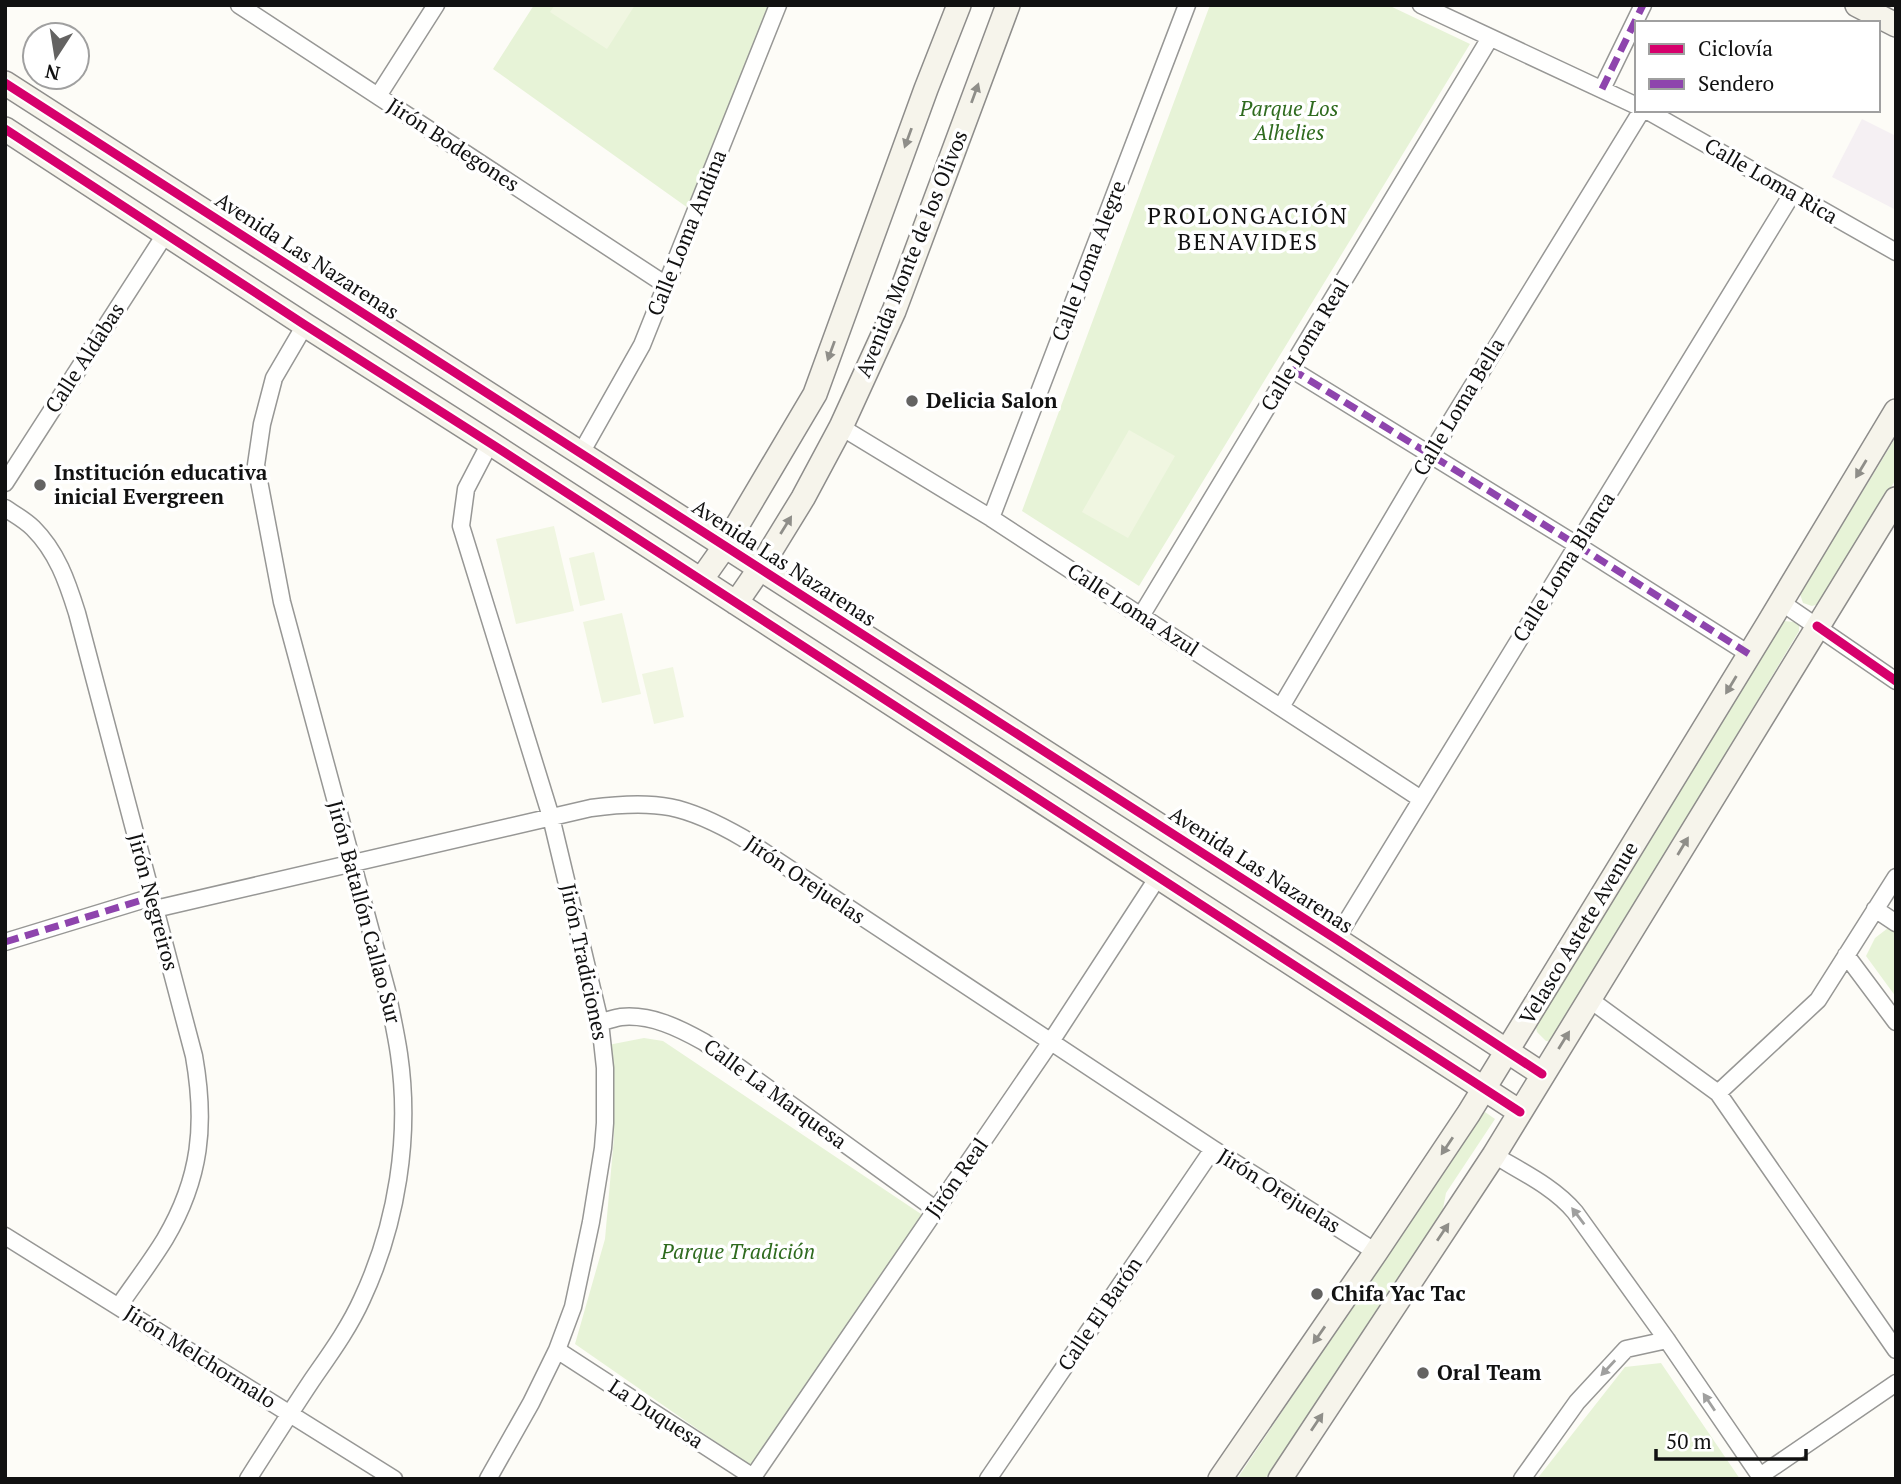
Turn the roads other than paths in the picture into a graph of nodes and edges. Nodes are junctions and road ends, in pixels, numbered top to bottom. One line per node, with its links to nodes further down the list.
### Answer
1 (239, 5): 16 (street, Jirón Bodegones)
2 (436, 5): 16 (street)
3 (778, 5): 24 (street, Calle Loma Andina)
4 (959, 5): 37 (street, Avenida Monte de los Olivos, one-way to 37)
5 (1008, 5): 28 (street, Avenida Monte de los Olivos, one-way to 5)
6 (1187, 5): 35 (street, Calle Loma Alegre)
7 (1421, 5): 13 (street)
8 (1643, 5): 10 (street)
9 (1857, 5): 12 (street)
10 (1635, 21)
11 (1635, 21): 15 (street)
12 (1896, 25)
13 (1490, 38): 15 (street); 26 (street, Calle Loma Real)
14 (5, 83): 30 (street, Avenida Las Nazarenas)
15 (1602, 89): 17 (street)
16 (378, 96): 24 (street, Jirón Bodegones)
17 (1635, 105)
18 (1643, 112): 31 (street, Calle Loma Bella)
19 (1648, 112): 21 (street, Calle Loma Rica)
20 (5, 128): 22 (street)
21 (1792, 194): 23 (street, Calle Loma Rica); 36 (street, Calle Loma Blanca)
22 (166, 233): 25 (street); 32 (street, Calle Aldabas)
23 (1896, 252)
24 (666, 285): 30 (street, Calle Loma Andina)
25 (305, 325): 29 (street); 49 (street, Jirón Batallón Callao Sur)
26 (1291, 369): 31 (street); 42 (street, Calle Loma Real)
27 (1896, 411): 40 (street, Velasco Astete Avenue, one-way to 40)
28 (841, 428): 35 (street, Calle Loma Azul); 38 (street, Avenida Monte de los Olivos, one-way to 28)
29 (490, 443): 39 (street); 48 (street, Jirón Tradiciones)
30 (580, 453): 37 (street, Avenida Las Nazarenas)
31 (1430, 455): 36 (street); 46 (street, Calle Loma Bella)
32 (5, 483)
33 (1896, 499): 43 (street, Velasco Astete Avenue)
34 (5, 508): 52 (street, Jirón Negreiros)
35 (990, 518): 42 (street, Calle Loma Azul)
36 (1577, 545): 44 (street); 47 (street, Calle Loma Blanca)
37 (725, 546): 38 (street, Avenida Las Nazarenas); 39 (street, Avenida Monte de los Olivos)
38 (760, 568): 41 (street, Avenida Monte de los Olivos); 55 (street, Avenida Las Nazarenas)
39 (701, 580): 41 (street)
40 (1781, 602): 43 (street); 44 (street, Velasco Astete Avenue)
41 (736, 603): 50 (street)
42 (1141, 616): 46 (street, Calle Loma Azul)
43 (1817, 626): 45 (street); 58 (street, Velasco Astete Avenue, one-way to 43)
44 (1749, 654): 62 (street, Velasco Astete Avenue, one-way to 62)
45 (1896, 681)
46 (1281, 707): 47 (street, Calle Loma Azul)
47 (1421, 799): 55 (street, Calle Loma Blanca)
48 (551, 817): 49 (street, Jirón Orejuelas); 59 (street, Jirón Tradiciones); 61 (street, Jirón Orejuelas)
49 (352, 863): 52 (street, Jirón Orejuelas); 77 (street, Jirón Batallón Callao Sur)
50 (1158, 877): 61 (street, Jirón Real); 64 (street)
51 (1896, 877): 53 (street)
52 (154, 903): 56 (street, Jirón Orejuelas); 72 (street, Jirón Negreiros)
53 (1875, 909): 54 (street); 57 (street)
54 (1896, 923)
55 (1336, 939): 62 (street, Avenida Las Nazarenas)
56 (5, 942)
57 (1846, 955): 60 (street); 65 (street)
58 (1589, 999): 63 (street, Velasco Astete Avenue, one-way to 58); 65 (street)
59 (600, 1022): 69 (street, Calle La Marquesa); 74 (street, Jirón Tradiciones)
60 (1896, 1022)
61 (1050, 1043): 67 (street, Jirón Orejuelas); 69 (street, Jirón Real)
62 (1507, 1051): 63 (street, Avenida Las Nazarenas); 64 (street, Velasco Astete Avenue)
63 (1542, 1074): 66 (street, Velasco Astete Avenue)
64 (1484, 1089): 66 (street); 71 (street, Velasco Astete Avenue, one-way to 71)
65 (1718, 1093): 75 (street)
66 (1520, 1112): 68 (street, Velasco Astete Avenue)
67 (1213, 1149): 71 (street, Jirón Orejuelas); 83 (street, Calle El Barón)
68 (1494, 1155): 73 (street, one-way to 68); 85 (street, Velasco Astete Avenue, one-way to 68)
69 (935, 1209): 78 (street, Jirón Real)
70 (5, 1236): 72 (street, Jirón Melchormalo)
71 (1376, 1252): 84 (street, Velasco Astete Avenue, one-way to 84)
72 (119, 1306): 77 (street, Jirón Melchormalo)
73 (1667, 1340): 79 (street, one-way to 73); 86 (street, one-way to 86)
74 (557, 1350): 78 (street, La Duquesa); 82 (street, Jirón Tradiciones)
75 (1896, 1350)
76 (1896, 1383): 79 (street)
77 (290, 1413): 80 (street, Jirón Batallón Callao Sur); 81 (street, Jirón Melchormalo)
78 (754, 1478)
79 (1761, 1478)
80 (248, 1479)
81 (394, 1479)
82 (488, 1479)
83 (988, 1479)
84 (1220, 1479)
85 (1280, 1479)
86 (1522, 1479)

